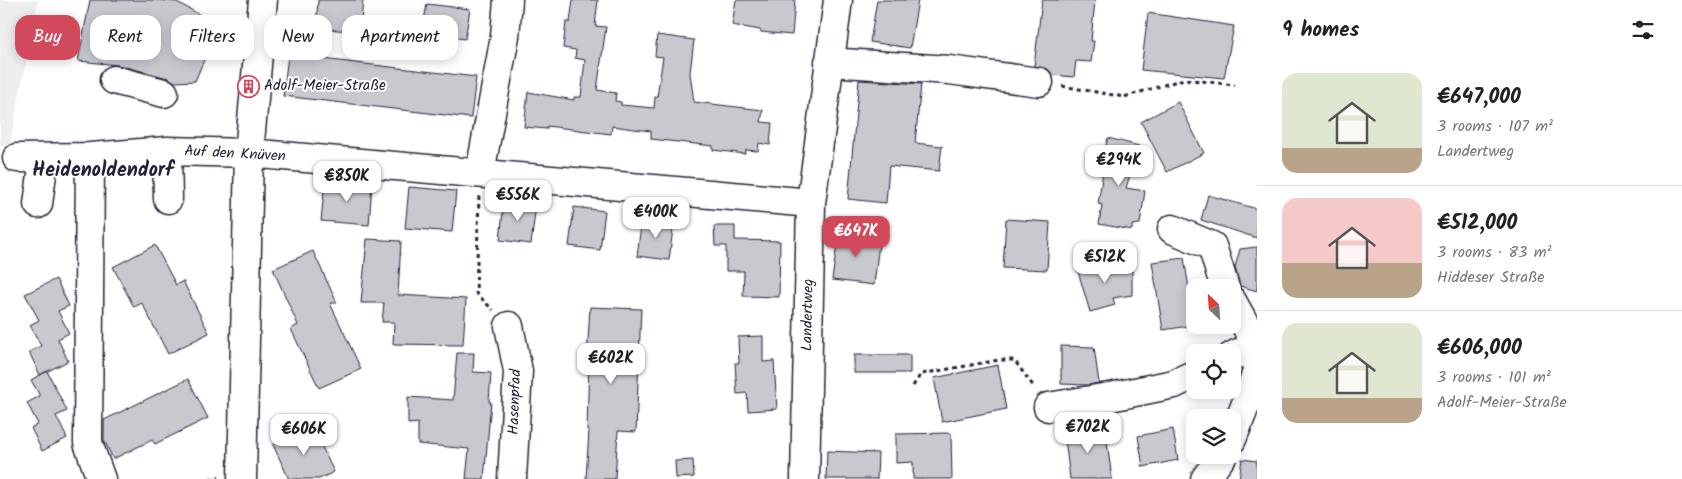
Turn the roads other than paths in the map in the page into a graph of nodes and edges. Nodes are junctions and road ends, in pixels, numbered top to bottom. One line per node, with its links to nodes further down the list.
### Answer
1 (263, 0): 9 (street)
2 (508, 0): 11 (street)
3 (838, 0): 4 (street, Landertweg)
4 (829, 62): 6 (street); 13 (street, Landertweg)
5 (114, 80): 7 (street)
6 (1039, 82)
7 (164, 93)
8 (167, 151): 9 (street, Auf den Knüven); 10 (street, Auf den Knüven); 12 (street)
9 (249, 153): 11 (street, Auf den Knüven); 29 (street)
10 (90, 157): 14 (street, Auf den Knüven); 28 (street)
11 (480, 173): 13 (street, Auf den Knüven)
12 (168, 199)
13 (811, 203): 31 (street, Landertweg)
14 (38, 204)
15 (1172, 229): 16 (street)
16 (1222, 279)
17 (1241, 317): 19 (street)
18 (509, 326): 30 (street, Hasenpfad)
19 (1257, 346)
20 (1241, 353): 21 (street)
21 (1257, 354)
22 (1257, 370): 24 (street)
23 (1186, 378): 25 (street)
24 (1253, 398): 26 (street)
25 (1048, 407)
26 (1241, 421)
27 (1216, 464): 32 (street)
28 (101, 479)
29 (242, 479)
30 (512, 479)
31 (805, 479)
32 (1205, 479)

